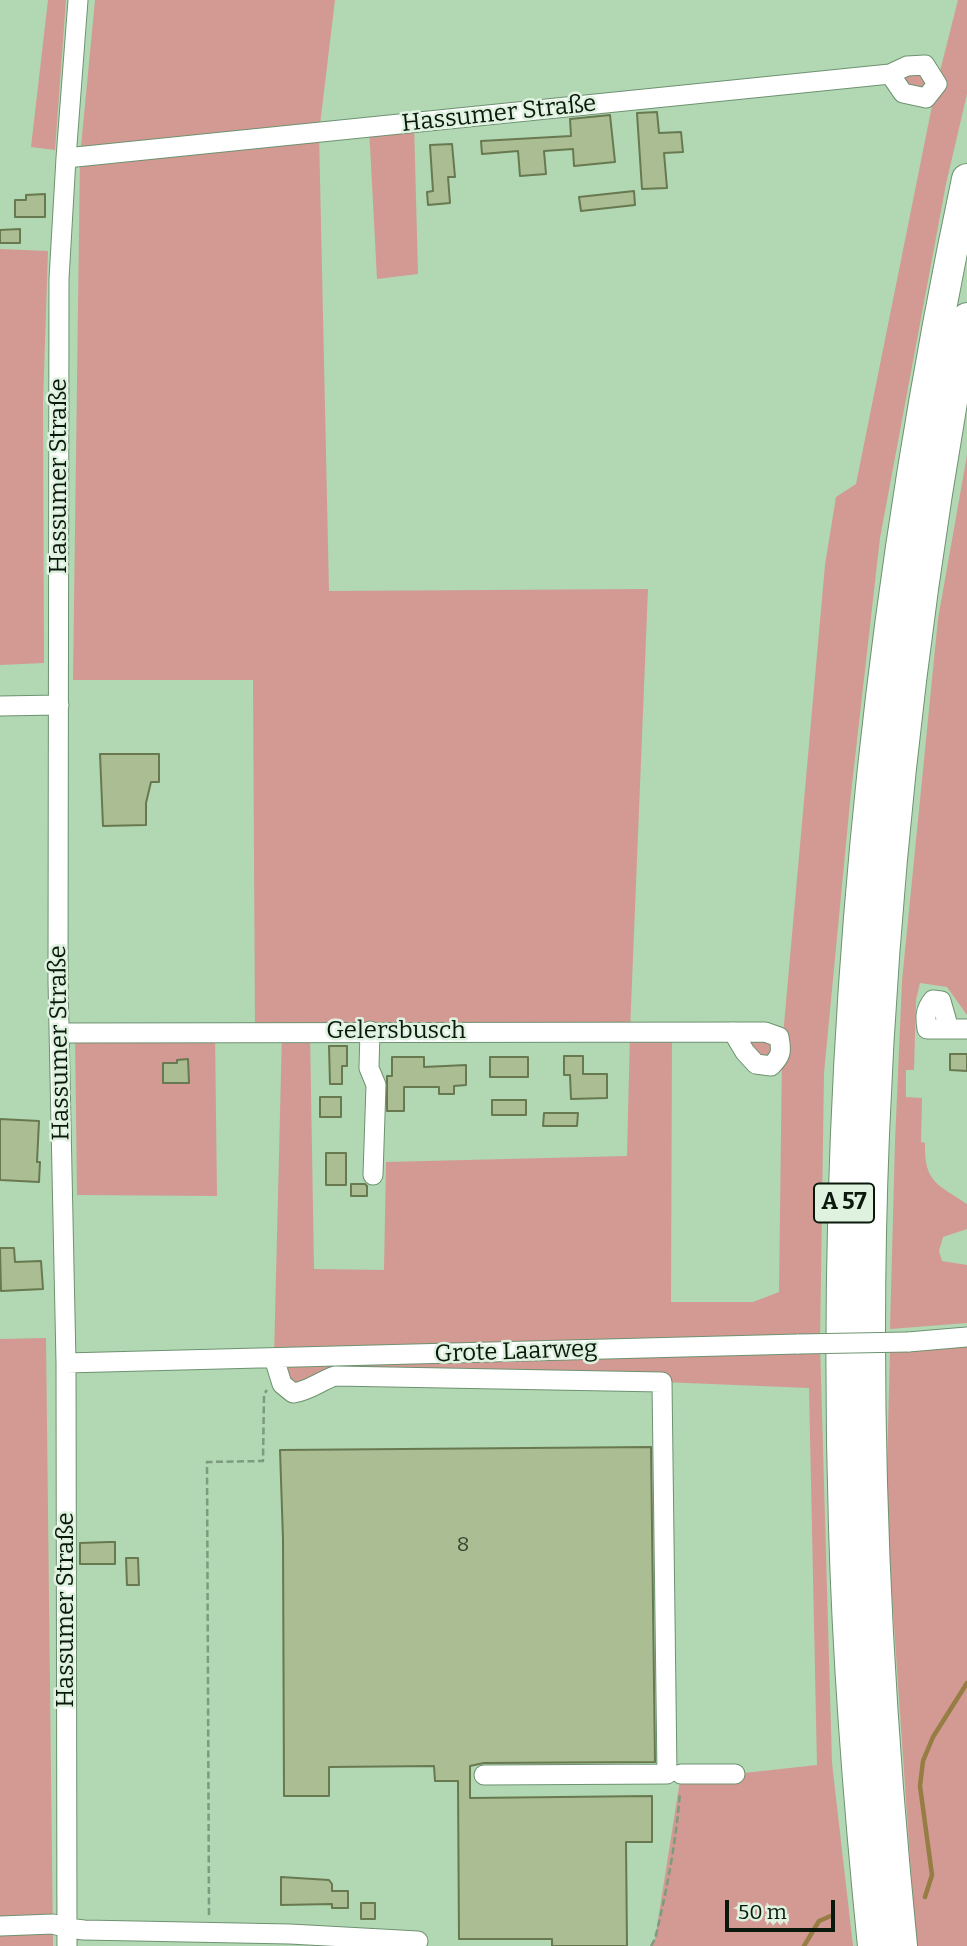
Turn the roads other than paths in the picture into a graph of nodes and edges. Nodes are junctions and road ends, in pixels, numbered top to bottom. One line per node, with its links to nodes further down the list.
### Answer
1 (78, 0): 3 (street, Hassumer Straße)
2 (890, 74): 3 (street, Hassumer Straße)
3 (66, 158): 6 (street, Hassumer Straße)
4 (967, 179): 21 (highway, A 57)
5 (967, 318): 22 (highway, A 57)
6 (59, 705): 7 (street); 10 (street, Hassumer Straße)
7 (0, 706)
8 (370, 1031): 9 (street, Gelersbusch); 10 (street, Gelersbusch); 11 (street)
9 (733, 1032)
10 (59, 1033): 13 (street, Hassumer Straße)
11 (373, 1175)
12 (967, 1337): 14 (street, Grote Laarweg, bridge)
13 (66, 1363): 14 (street, Grote Laarweg); 19 (street, Hassumer Straße)
14 (276, 1366): 17 (street)
15 (681, 1774): 16 (street)
16 (735, 1774)
17 (484, 1775)
18 (0, 1926): 19 (street)
19 (67, 1937): 20 (street)
20 (418, 1941)
21 (873, 1946)
22 (902, 1946)

